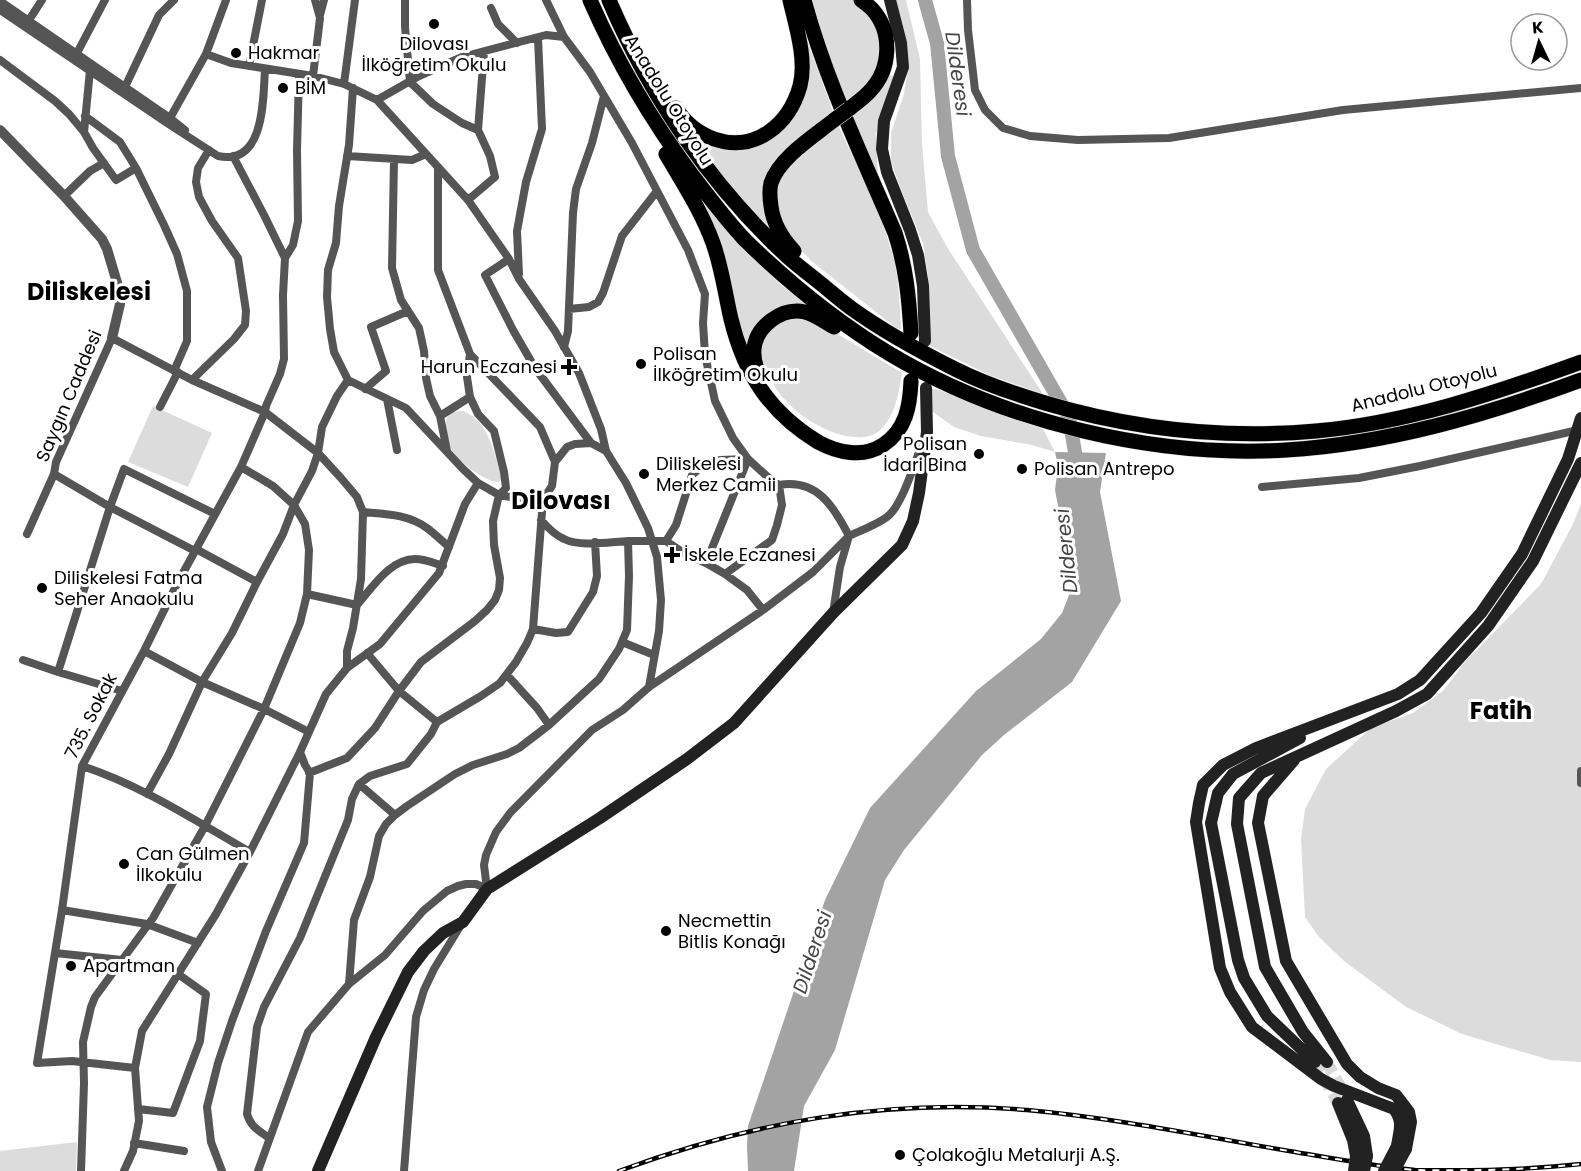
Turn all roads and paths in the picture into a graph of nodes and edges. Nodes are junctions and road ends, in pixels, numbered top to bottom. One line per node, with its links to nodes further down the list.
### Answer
1 (42, 0): 23 (street)
2 (105, 0): 28 (street)
3 (174, 0): 39 (street)
4 (226, 0): 29 (street)
5 (262, 0): 31 (street)
6 (315, 0): 22 (street)
7 (324, 0): 22 (street)
8 (355, 0): 38 (street)
9 (405, 0): 37 (street)
10 (546, 0): 25 (street)
11 (590, 0): 36 (highway, Anadolu Otoyolu)
12 (790, 0): 19 (highway)
13 (798, 0): 65 (highway)
14 (804, 0): 65 (highway)
15 (861, 0): 65 (highway, bridge)
16 (890, 0): 67 (main road)
17 (968, 0): 40 (street)
18 (0, 1): 23 (street)
19 (611, 5): 65 (highway, Anadolu Otoyolu)
20 (491, 8): 26 (street)
21 (0, 10): 33 (street)
22 (320, 18): 35 (street)
23 (29, 20): 28 (street)
24 (538, 38): 25 (street); 26 (street); 62 (street)
25 (564, 38): 41 (street)
26 (517, 43): 27 (street)
27 (484, 52): 37 (street); 46 (street)
28 (77, 53): 39 (street)
29 (206, 54): 31 (street); 44 (street)
30 (0, 60): 47 (street)
31 (249, 66): 32 (street)
32 (265, 69): 34 (street); 51 (street)
33 (90, 70): 43 (street); 48 (street)
34 (299, 74): 35 (street); 60 (street)
35 (313, 76): 38 (street)
36 (631, 81): 70 (highway, Anadolu Otoyolu); 70 (highway)
37 (410, 82): 42 (street); 46 (street)
38 (349, 86): 42 (street); 52 (street)
39 (125, 87): 44 (street)
40 (1581, 88)
41 (604, 96): 57 (street); 63 (street)
42 (377, 100): 50 (street)
43 (85, 116): 47 (street); 56 (street)
44 (170, 118): 48 (street)
45 (0, 130): 58 (street, Saygın Caddesi)
46 (478, 130): 59 (street)
47 (84, 132): 54 (street)
48 (200, 145): 49 (street)
49 (209, 150): 51 (street); 73 (street)
50 (426, 154): 53 (street); 55 (street)
51 (233, 156): 60 (street)
52 (347, 156): 53 (street); 74 (street)
53 (394, 160): 64 (street)
54 (104, 163): 56 (street); 58 (street)
55 (438, 167): 59 (street); 69 (street)
56 (136, 168): 72 (street)
57 (657, 191): 63 (street); 90 (street)
58 (64, 196): 66 (street, Saygın Caddesi)
59 (468, 200): 61 (street)
60 (285, 258): 81 (street, 735. Sokak)
61 (509, 260): 62 (street); 85 (street)
62 (519, 279): 68 (street)
63 (569, 309): 68 (street)
64 (408, 311): 77 (street); 82 (street)
65 (904, 333): 71 (highway, Anadolu Otoyolu)
66 (112, 338): 72 (street); 94 (street, Saygın Caddesi)
67 (925, 341)
68 (564, 347): 88 (street)
69 (470, 354): 78 (street); 91 (street)
70 (891, 355): 75 (highway, Anadolu Otoyolu)
71 (1581, 362)
72 (176, 371): 73 (street); 80 (street)
73 (192, 380): 81 (street)
74 (348, 380): 77 (street); 89 (street)
75 (1581, 380)
76 (926, 388): 84 (main road)
77 (365, 389): 79 (street)
78 (470, 397): 82 (street); 98 (street)
79 (387, 399): 86 (street); 87 (street)
80 (160, 407)
81 (265, 412): 89 (street); 93 (street, 735. Sokak)
82 (440, 416): 87 (street)
83 (1579, 424): 97 (street); 135 (main road)
84 (927, 432): 106 (street); 120 (main road)
85 (591, 443): 88 (street); 91 (street)
86 (397, 450)
87 (447, 451): 95 (street)
88 (606, 451): 107 (street)
89 (318, 453): 100 (street); 102 (street)
90 (748, 459): 96 (street); 108 (street); 113 (street)
91 (555, 462): 99 (street)
92 (1581, 463): 140 (main road)
93 (241, 466): 100 (street); 103 (street, 735. Sokak)
94 (54, 474): 101 (street); 105 (street, Saygın Caddesi)
95 (478, 483): 98 (street); 111 (street)
96 (779, 485): 106 (street); 115 (street)
97 (1262, 487)
98 (499, 495): 99 (street); 133 (street)
99 (543, 499): 104 (street)
100 (294, 505): 116 (street); 117 (street)
101 (110, 507): 103 (street); 112 (street); 128 (street)
102 (363, 512): 111 (street); 118 (street)
103 (215, 514): 112 (street, 735. Sokak)
104 (541, 520): 110 (street); 121 (street)
105 (27, 534)
106 (849, 536): 119 (street); 120 (street)
107 (653, 541): 108 (street); 109 (street); 125 (street)
108 (666, 541): 113 (street)
109 (628, 542): 110 (street); 122 (street)
110 (595, 543): 121 (street)
111 (449, 547): 114 (street)
112 (196, 550): 116 (street); 123 (street, 735. Sokak)
113 (706, 563): 115 (street)
114 (443, 566): 118 (street); 124 (street)
115 (725, 574): 119 (street)
116 (256, 582): 130 (street)
117 (307, 594): 118 (street); 134 (street)
118 (357, 605): 127 (street)
119 (763, 610): 131 (street)
120 (833, 613): 150 (main road)
121 (533, 629): 129 (street)
122 (622, 642): 125 (street); 137 (street)
123 (144, 651): 130 (street); 132 (street, 735. Sokak)
124 (368, 653): 127 (street); 133 (street)
125 (654, 655): 131 (street)
126 (23, 660): 128 (street)
127 (347, 668): 138 (street)
128 (57, 672): 132 (street)
129 (507, 675): 136 (street); 137 (street)
130 (202, 682): 134 (street); 146 (street)
131 (649, 687): 150 (street)
132 (122, 691): 141 (street, 735. Sokak)
133 (399, 691): 136 (street); 143 (street)
134 (264, 709): 138 (street); 148 (street)
135 (1349, 712): 140 (main road); 165 (main road)
136 (437, 722): 145 (street)
137 (549, 724): 147 (street)
138 (309, 732): 139 (street)
139 (300, 752): 143 (street); 149 (street)
140 (1297, 757): 165 (main road)
141 (82, 766): 146 (street); 151 (street, 735. Sokak)
142 (1581, 771): 144 (street)
143 (309, 773): 170 (street)
144 (1581, 783)
145 (359, 784): 147 (street); 163 (street)
146 (147, 794): 148 (street)
147 (395, 815): 158 (street)
148 (205, 826): 149 (street); 153 (street)
149 (250, 852): 154 (street)
150 (487, 889): 152 (main road); 158 (street)
151 (62, 910): 153 (street); 155 (street, 735. Sokak)
152 (463, 922): 172 (main road); 173 (street)
153 (147, 924): 154 (street); 156 (street)
154 (198, 943): 157 (street)
155 (55, 953): 156 (street); 159 (street, 735. Sokak)
156 (122, 960): 159 (street)
157 (178, 974): 160 (street); 162 (street)
158 (349, 984): 163 (street)
159 (83, 1063): 160 (street); 168 (street)
160 (135, 1068): 162 (street)
161 (1343, 1102): 167 (main road)
162 (138, 1109): 164 (street)
163 (269, 1138): 171 (street)
164 (134, 1143): 166 (street); 169 (street)
165 (1401, 1148): 176 (main road, bridge); 177 (main road, bridge)
166 (184, 1152)
167 (1362, 1156): 174 (main road, bridge); 175 (main road, bridge)
168 (81, 1171)
169 (124, 1171)
170 (222, 1171)
171 (258, 1171)
172 (318, 1171)
173 (404, 1171)
174 (1354, 1171)
175 (1364, 1171)
176 (1384, 1171)
177 (1395, 1171)

